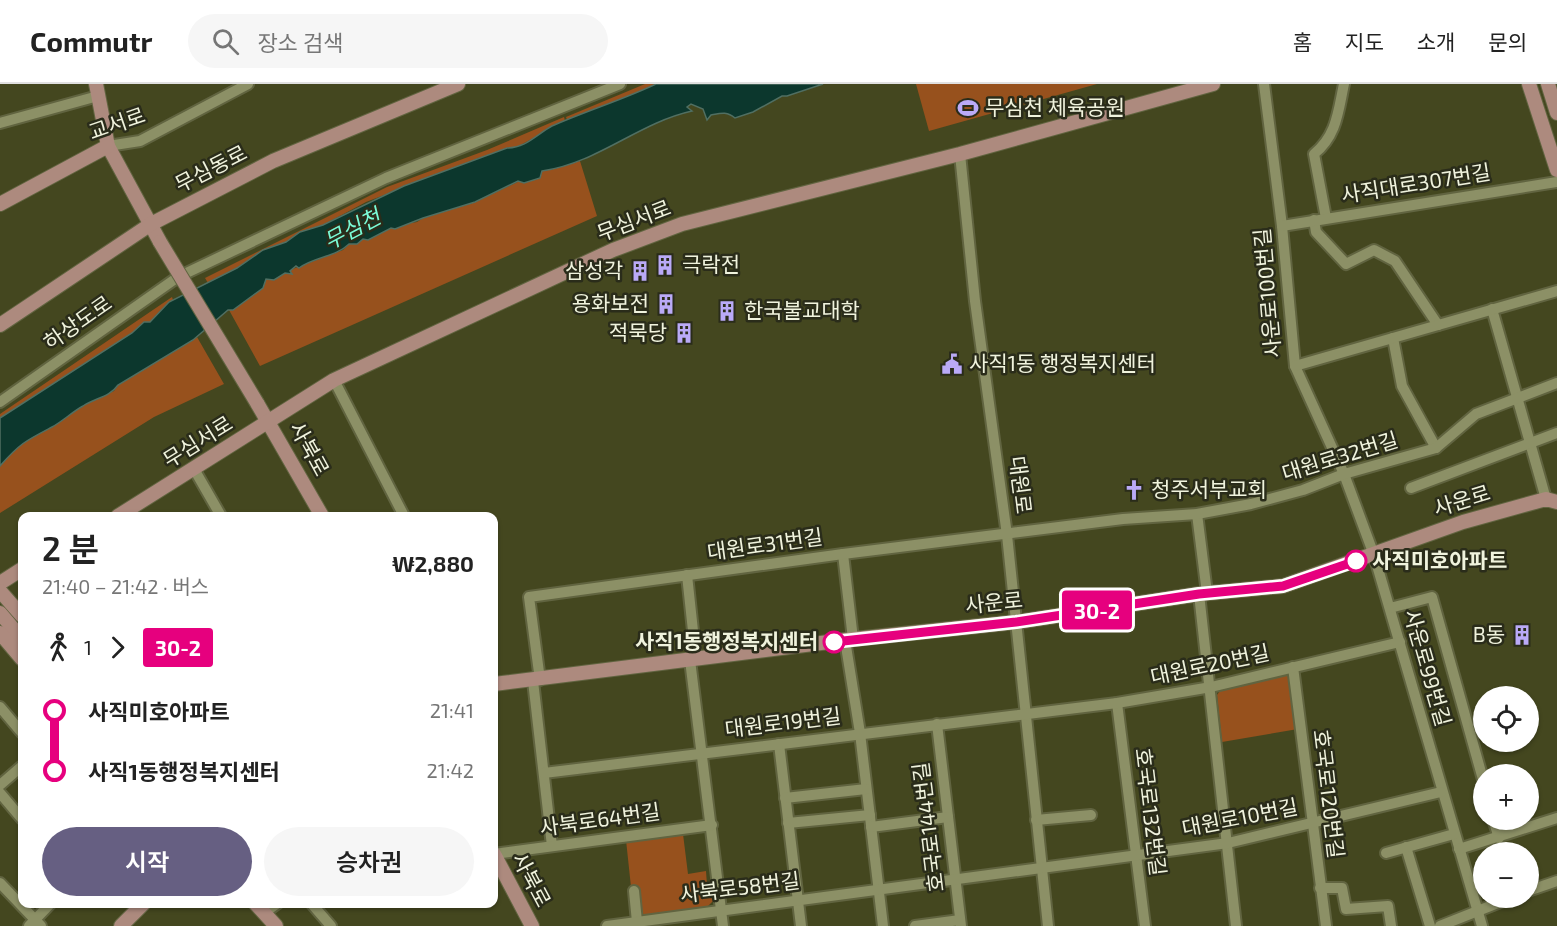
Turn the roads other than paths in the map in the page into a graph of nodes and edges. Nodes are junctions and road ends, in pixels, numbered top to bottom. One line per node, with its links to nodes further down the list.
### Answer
1 (248, 84): 12 (street, 교서로)
2 (458, 84): 19 (street, 무심동로)
3 (620, 84): 30 (street, 하상도로)
4 (1213, 84): 13 (street, 무심서로)
5 (1265, 84): 20 (street, 사운로100번길)
6 (1344, 84): 17 (street)
7 (1529, 84): 14 (street)
8 (1548, 84): 10 (street)
9 (97, 90): 11 (street); 12 (street)
10 (1557, 113)
11 (0, 123)
12 (108, 146): 16 (street, 교서로); 19 (street)
13 (960, 154): 27 (street, 무심서로); 44 (street, 대원로)
14 (1557, 170)
15 (1557, 182): 17 (street, 사직대로307번길)
16 (0, 204)
17 (1326, 218): 18 (street, 사직대로307번길)
18 (1314, 220): 20 (street, 사직대로307번길); 24 (street)
19 (151, 224): 23 (street, 무심동로); 31 (street, 사북로, bridge)
20 (1282, 226): 26 (street, 사운로100번길)
21 (1557, 291): 22 (street)
22 (1492, 309): 24 (street); 29 (street)
23 (0, 325)
24 (1438, 325): 25 (street)
25 (1393, 338): 26 (street); 34 (street, 대원로32번길)
26 (1295, 366): 36 (street, 사운로100번길)
27 (334, 380): 31 (street, 무심서로); 42 (street)
28 (1557, 383): 29 (street, 대원로32번길)
29 (1517, 399): 33 (street); 34 (street, 대원로32번길)
30 (0, 402)
31 (270, 422): 35 (street, 무심서로); 41 (street, 사북로)
32 (1557, 433): 33 (street)
33 (1530, 445): 37 (street); 38 (street)
34 (1436, 448): 36 (street, 대원로32번길)
35 (194, 469): 39 (street, 무심서로); 40 (street)
36 (1344, 474): 43 (street, 대원로32번길); 46 (street, 사운로100번길)
37 (1411, 488)
38 (1551, 501): 46 (street, 사운로)
39 (124, 512)
40 (219, 512)
41 (320, 512)
42 (402, 512)
43 (1197, 514): 44 (street, 대원로32번길); 51 (street)
44 (1007, 535): 45 (street, 대원로31번길); 55 (street, 대원로)
45 (843, 554): 48 (street, 대원로31번길); 58 (street)
46 (1374, 555): 51 (street, 사운로); 52 (street, 사운로99번길)
47 (18, 572): 49 (street)
48 (687, 575): 61 (street); 63 (street, 대원로31번길)
49 (0, 583)
50 (0, 591): 53 (street)
51 (1203, 593): 55 (street, 사운로); 65 (street)
52 (1390, 608): 59 (street, 사운로99번길); 74 (street)
53 (18, 611)
54 (0, 613): 57 (street)
55 (1016, 622): 58 (street, 사운로); 68 (street, 대원로)
56 (0, 633): 60 (street)
57 (18, 634)
58 (849, 640): 61 (street, 사운로); 71 (street)
59 (1400, 642): 62 (street, 대원로20번길); 79 (street, 사운로99번길)
60 (18, 653)
61 (693, 659): 63 (street, 사운로); 73 (street)
62 (1293, 667): 65 (street, 대원로20번길); 89 (street, 호국로120번길)
63 (536, 680): 64 (street, 사운로); 76 (street)
64 (498, 682)
65 (1211, 687): 66 (street, 대원로20번길); 94 (street)
66 (1117, 703): 68 (street, 대원로20번길); 100 (street, 호국로132번길)
67 (0, 708): 70 (street)
68 (1026, 716): 69 (street, 대원로19번길); 86 (street, 대원로)
69 (937, 724): 71 (street, 대원로19번길); 84 (street, 호국로144번길)
70 (18, 728)
71 (860, 733): 72 (street, 대원로19번길); 78 (street)
72 (779, 744): 73 (street, 대원로19번길); 81 (street)
73 (702, 752): 76 (street, 대원로19번길); 90 (street)
74 (1479, 764)
75 (18, 769): 77 (street)
76 (544, 773): 95 (street)
77 (0, 785)
78 (867, 789): 81 (street); 87 (street)
79 (1442, 792): 89 (street, 대원로10번길); 92 (street, 사운로99번길)
80 (0, 794): 82 (street)
81 (785, 798): 88 (street)
82 (18, 814)
83 (1091, 814): 86 (street)
84 (948, 817): 87 (street); 103 (street, 호국로144번길)
85 (1557, 818): 93 (street)
86 (1036, 820): 102 (street, 대원로)
87 (870, 821): 88 (street); 108 (street)
88 (788, 823): 110 (street)
89 (1311, 824): 94 (street, 대원로10번길); 107 (street, 호국로120번길)
90 (712, 825): 95 (street, 사북로64번길); 118 (street)
91 (1496, 830): 93 (street)
92 (1454, 834): 96 (street); 97 (street, 사운로99번길)
93 (1499, 838): 97 (street)
94 (1227, 843): 100 (street, 대원로10번길); 134 (street)
95 (552, 846): 98 (street, 사북로64번길)
96 (1406, 847): 99 (street); 137 (street)
97 (1459, 849): 119 (street, 사운로99번길)
98 (498, 853)
99 (1386, 853)
100 (1136, 855): 102 (street, 대원로10번길); 133 (street, 호국로132번길)
101 (498, 862): 126 (street, 사북로)
102 (1042, 867): 103 (street, 대원로10번길); 132 (street, 대원로)
103 (955, 879): 108 (street, 사북로58번길); 121 (street, 호국로144번길)
104 (1557, 881): 106 (street)
105 (1, 887): 111 (street)
106 (1539, 887)
107 (1320, 888): 135 (street, 호국로120번길); 136 (street)
108 (879, 889): 110 (street, 사북로58번길); 130 (street)
109 (634, 891): 120 (street)
110 (798, 900): 118 (street, 사북로58번길); 129 (street)
111 (18, 906)
112 (20, 908): 122 (street)
113 (47, 908): 122 (street)
114 (139, 908): 123 (street)
115 (262, 908): 124 (street)
116 (315, 908): 125 (street)
117 (1482, 908): 119 (street)
118 (721, 909): 120 (street, 사북로58번길); 128 (street)
119 (1476, 910): 138 (street); 139 (street, 사운로99번길)
120 (637, 922): 127 (street, 사북로58번길)
121 (961, 923): 131 (street)
122 (35, 924)
123 (121, 926)
124 (276, 926)
125 (331, 926)
126 (532, 926)
127 (607, 926)
128 (723, 926)
129 (801, 926)
130 (883, 926)
131 (915, 926)
132 (1048, 926)
133 (1144, 926)
134 (1236, 926)
135 (1326, 926)
136 (1391, 926)
137 (1430, 926)
138 (1440, 926)
139 (1482, 926)

